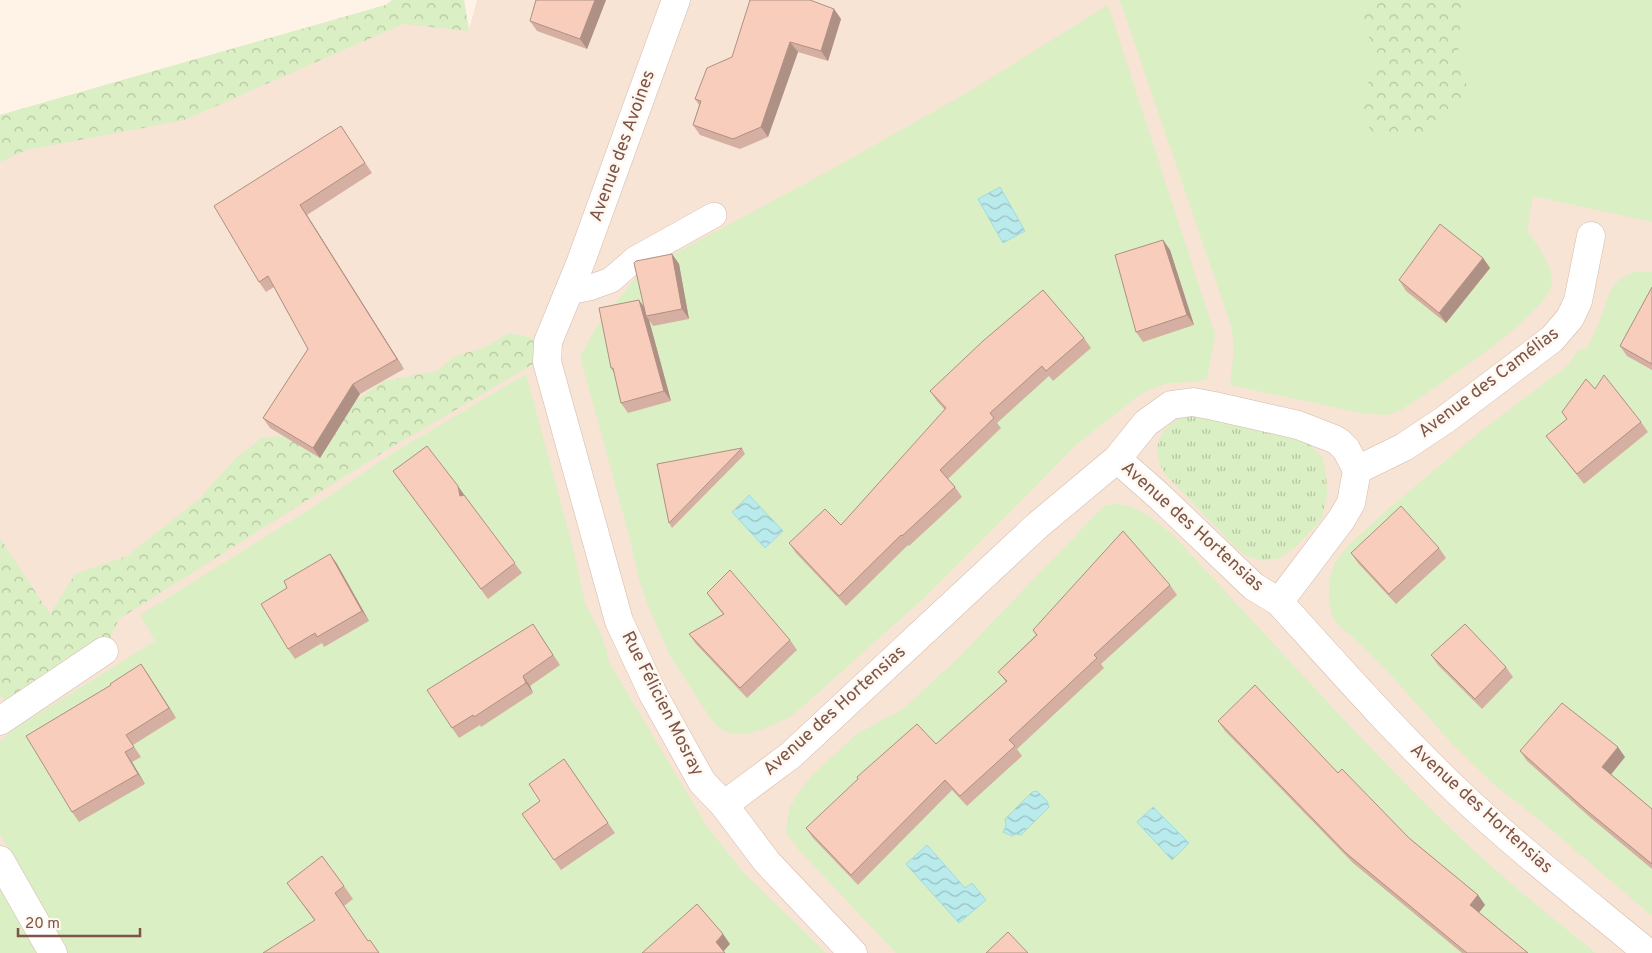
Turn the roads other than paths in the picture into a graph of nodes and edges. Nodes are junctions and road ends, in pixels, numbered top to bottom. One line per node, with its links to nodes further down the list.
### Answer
1 (676, 0): 4 (street, Avenue des Avoines)
2 (714, 214): 4 (lane)
3 (1591, 236): 6 (street, Avenue des Camélias)
4 (569, 292): 10 (street, Rue Félicien Mosray)
5 (1117, 459): 6 (street); 7 (street, Avenue des Hortensias); 10 (street, Avenue des Hortensias)
6 (1357, 470): 7 (street)
7 (1279, 602): 14 (street, Avenue des Hortensias)
8 (104, 651): 9 (street)
9 (0, 721)
10 (724, 805): 13 (street, Rue Félicien Mosray)
11 (0, 860): 12 (street)
12 (53, 953)
13 (853, 953)
14 (1648, 953)

